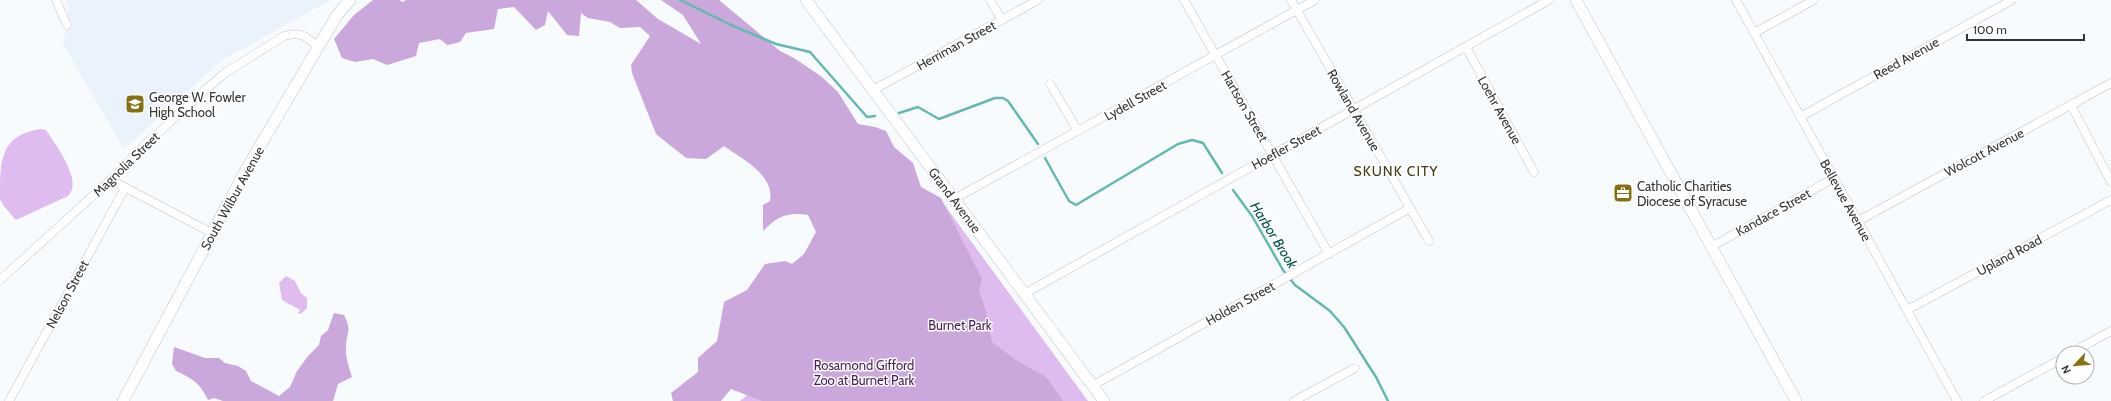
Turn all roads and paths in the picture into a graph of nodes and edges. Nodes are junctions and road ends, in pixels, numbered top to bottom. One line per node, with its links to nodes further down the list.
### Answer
1 (56, 0): 16 (street)
2 (350, 0): 18 (street, South Wilbur Avenue)
3 (806, 0): 23 (street, Grand Avenue)
4 (990, 0): 15 (street)
5 (1038, 0): 15 (street, Herriman Street)
6 (1184, 0): 20 (street, Hartson Street)
7 (1291, 0): 14 (street, Rowland Avenue)
8 (1315, 0): 14 (street, Lydell Street)
9 (1549, 0): 19 (street, Hoefler Street)
10 (1576, 0): 40 (street)
11 (1736, 0): 17 (street, Bellevue Avenue)
12 (1814, 0): 17 (street)
13 (2012, 0): 26 (street, Reed Avenue)
14 (1297, 10): 20 (street, Lydell Street); 25 (street, Rowland Avenue)
15 (1002, 20): 23 (street, Herriman Street)
16 (67, 25)
17 (1754, 33): 26 (street, Bellevue Avenue)
18 (318, 47): 31 (street, Magnolia Street); 38 (street, South Wilbur Avenue)
19 (1466, 47): 25 (street, Hoefler Street); 29 (street, Loehr Avenue)
20 (1215, 55): 27 (street, Lydell Street); 28 (street, Hartson Street)
21 (2111, 83): 24 (street, Wolcott Avenue)
22 (1050, 84): 27 (street)
23 (873, 90): 34 (street, Grand Avenue)
24 (2070, 105): 32 (street); 37 (street, Wolcott Avenue)
25 (1353, 110): 28 (street, Hoefler Street); 36 (street, Rowland Avenue)
26 (1800, 117): 30 (street, Bellevue Avenue)
27 (1078, 131): 34 (street, Lydell Street)
28 (1272, 154): 41 (street, Hartson Street); 43 (street, Hoefler Street)
29 (1534, 172)
30 (1834, 178): 37 (street, Bellevue Avenue); 40 (street, Kandace Street)
31 (110, 180): 33 (street); 42 (street, Magnolia Street)
32 (2111, 182)
33 (125, 188): 38 (street); 50 (street, Nelson Street)
34 (954, 199): 43 (street, Grand Avenue)
35 (2111, 200): 44 (street, Upland Road)
36 (1410, 208): 39 (street, Rowland Avenue); 41 (street, Holden Street)
37 (1858, 221): 44 (street, Bellevue Avenue)
38 (212, 233): 51 (street, South Wilbur Avenue)
39 (1429, 241)
40 (1711, 247): 54 (street)
41 (1329, 254): 49 (street, Holden Street)
42 (0, 280)
43 (1024, 294): 49 (street, Grand Avenue)
44 (1907, 310): 55 (street, Bellevue Avenue)
45 (2111, 331): 46 (street)
46 (2086, 345)
47 (2055, 362): 56 (street)
48 (1355, 368): 53 (street)
49 (1092, 386): 52 (street, Grand Avenue)
50 (9, 401)
51 (123, 401)
52 (1104, 401)
53 (1294, 401)
54 (1796, 401)
55 (1957, 401)
56 (1984, 401)

